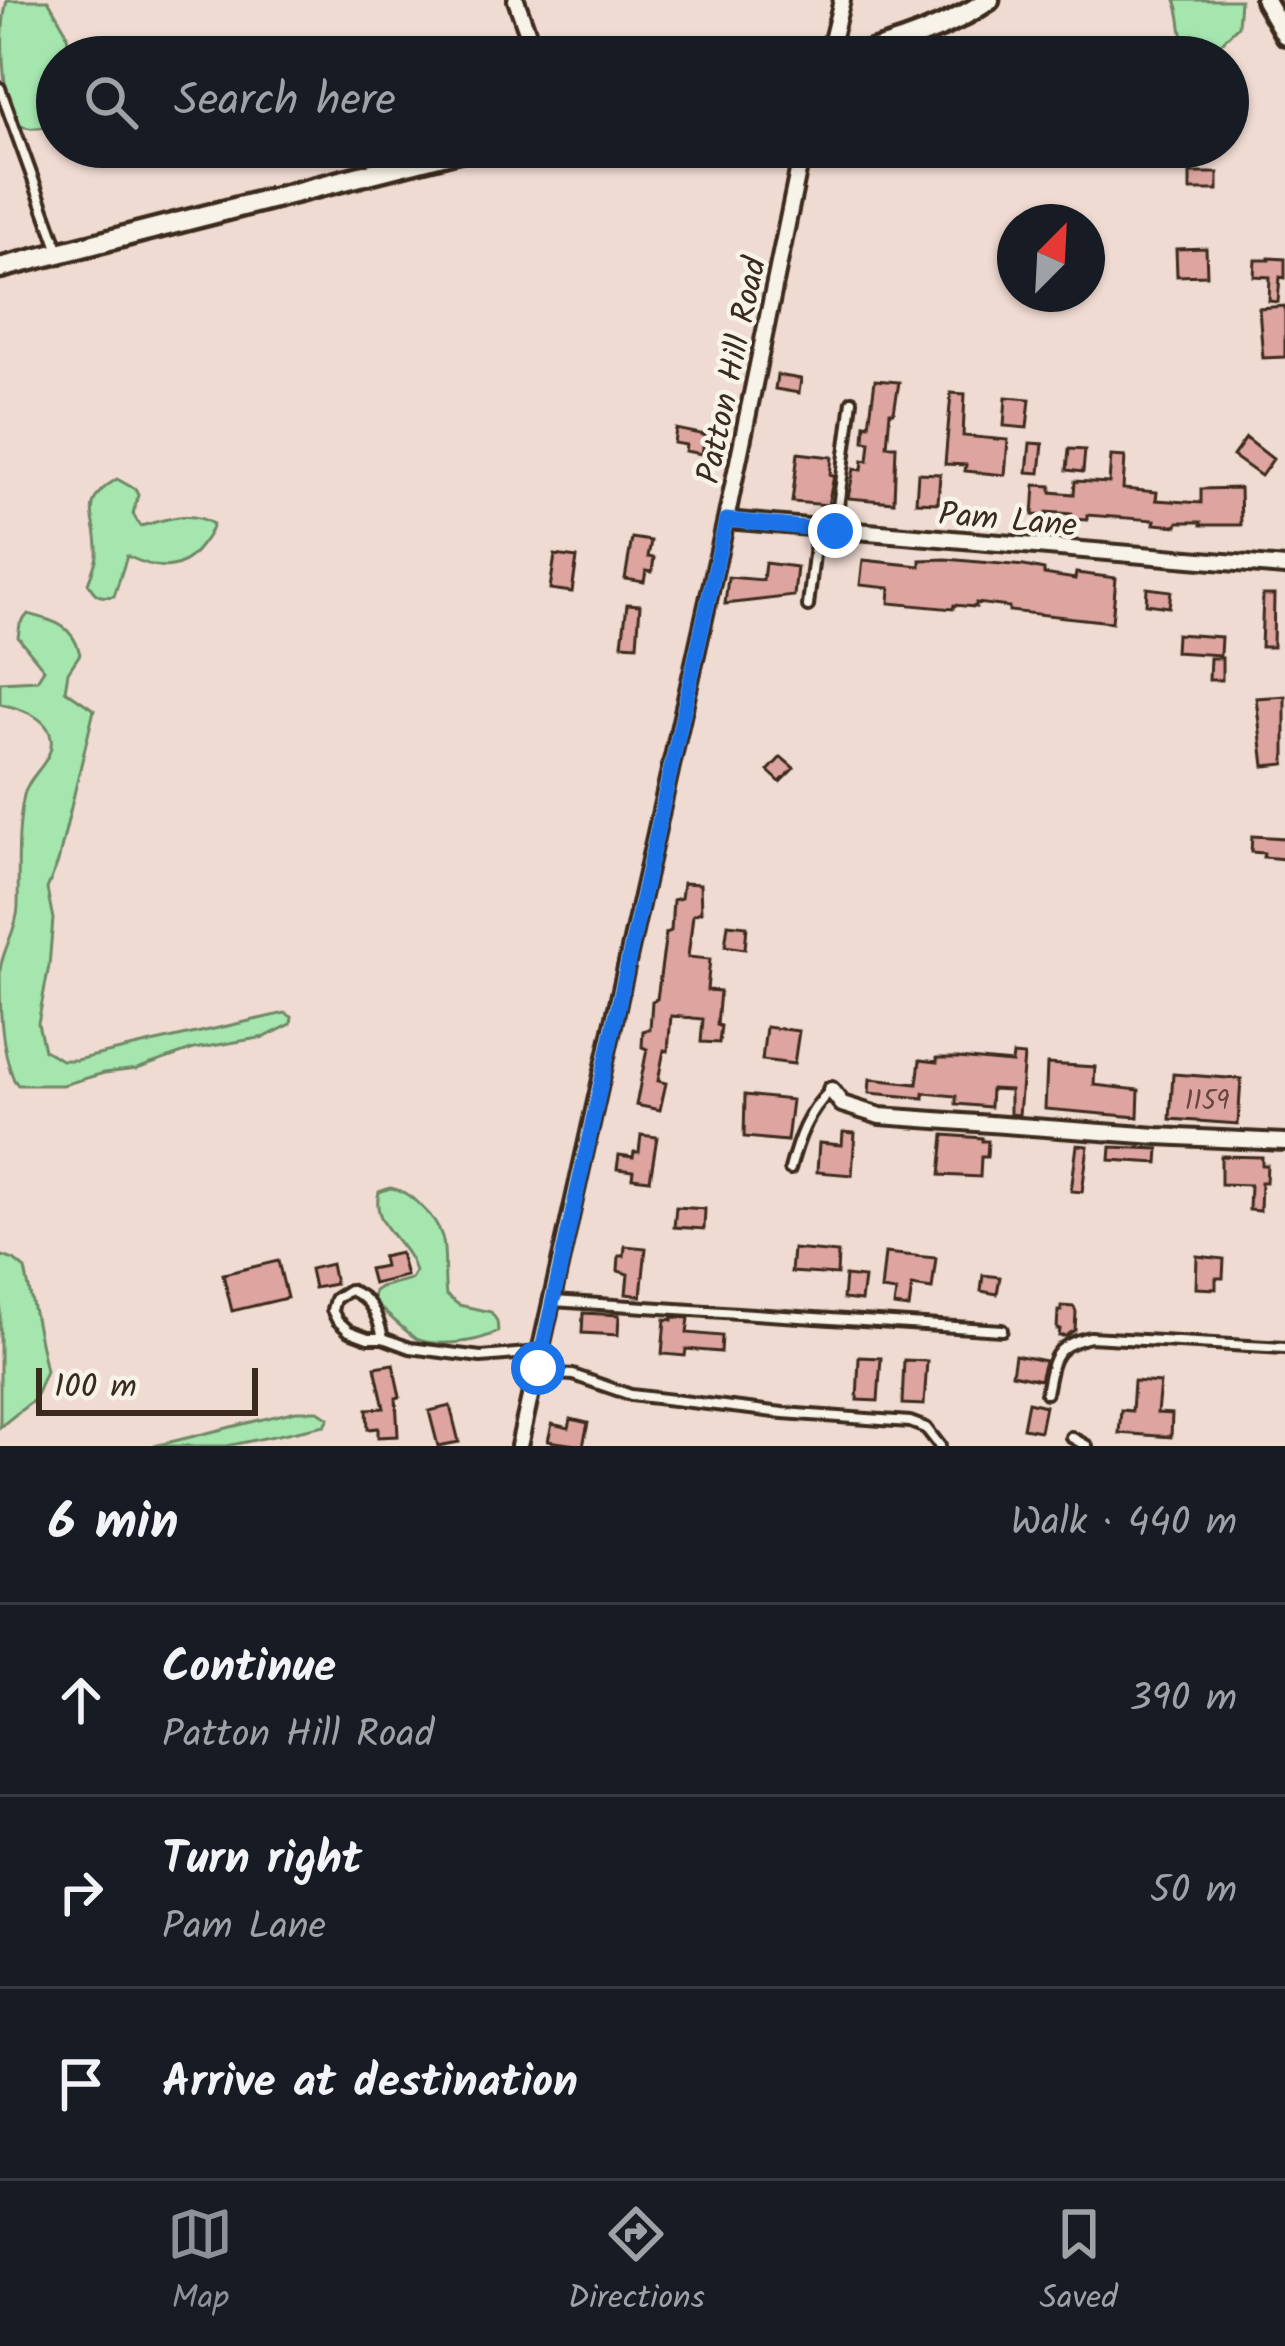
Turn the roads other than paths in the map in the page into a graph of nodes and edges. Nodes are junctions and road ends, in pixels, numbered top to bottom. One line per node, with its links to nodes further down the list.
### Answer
1 (516, 0): 6 (street)
2 (842, 0): 7 (street)
3 (989, 0): 8 (main road)
4 (1265, 0): 5 (street)
5 (1285, 35)
6 (529, 36)
7 (833, 36)
8 (913, 36)
9 (0, 88): 12 (lane)
10 (391, 168): 12 (main road)
11 (799, 168): 15 (street, Patton Hill Road)
12 (60, 252): 13 (main road)
13 (0, 268)
14 (852, 401): 17 (lane)
15 (726, 520): 16 (street, Pam Lane); 23 (street, Patton Hill Road)
16 (817, 529): 17 (street, Pam Lane); 19 (lane)
17 (835, 531): 18 (street, Pam Lane)
18 (1285, 567)
19 (808, 607)
20 (831, 1090): 21 (street); 22 (lane)
21 (1285, 1142)
22 (790, 1169)
23 (553, 1300): 24 (lane); 27 (street, Patton Hill Road)
24 (1002, 1330)
25 (383, 1338): 25 (lane); 27 (lane)
26 (1285, 1348): 29 (lane)
27 (542, 1352): 28 (street, Patton Hill Road)
28 (538, 1368): 31 (street, Patton Hill Road); 32 (lane)
29 (1046, 1393)
30 (1071, 1437): 33 (lane)
31 (519, 1446)
32 (940, 1446)
33 (1087, 1446)

